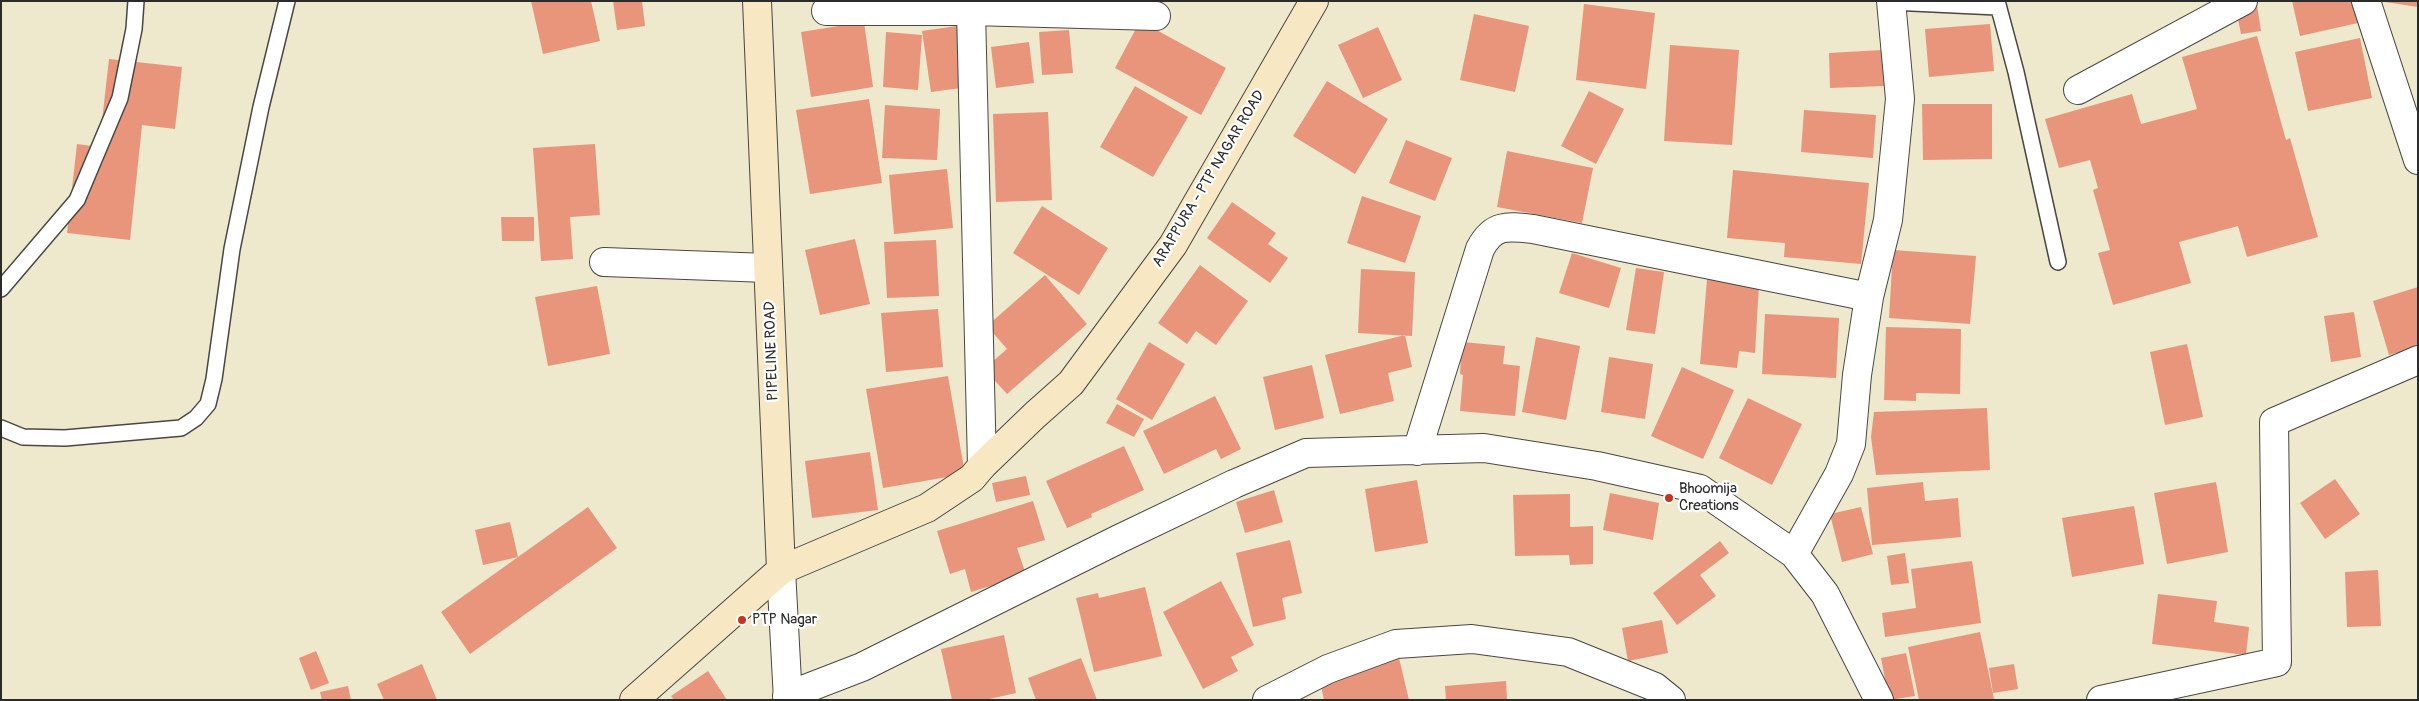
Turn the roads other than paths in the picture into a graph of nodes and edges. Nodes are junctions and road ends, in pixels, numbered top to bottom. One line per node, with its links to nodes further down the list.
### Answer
1 (136, 1): 17 (lane)
2 (287, 1): 20 (lane)
3 (756, 1): 16 (street, PIPELINE ROAD)
4 (1314, 1): 22 (street, ARAPPURA - PTP NAGAR ROAD)
5 (2243, 1): 12 (street)
6 (2366, 1): 13 (street)
7 (1891, 2): 8 (lane); 18 (street)
8 (1997, 4): 15 (lane)
9 (826, 11): 10 (street)
10 (971, 12): 11 (street); 22 (street)
11 (1156, 16)
12 (2078, 90)
13 (2418, 160)
14 (604, 262): 16 (street)
15 (2058, 262)
16 (768, 268): 24 (street, PIPELINE ROAD)
17 (1, 289)
18 (1869, 297): 21 (street); 23 (street)
19 (2418, 360): 30 (street)
20 (1, 428)
21 (1417, 451): 23 (street); 25 (street)
22 (982, 466): 24 (street, ARAPPURA - PTP NAGAR ROAD)
23 (1794, 554): 29 (street)
24 (781, 570): 25 (street, PIPELINE ROAD); 26 (street, ARAPPURA - PTP NAGAR ROAD)
25 (787, 698)
26 (634, 700)
27 (1267, 700): 28 (street)
28 (1671, 700)
29 (1879, 700)
30 (2101, 700)

